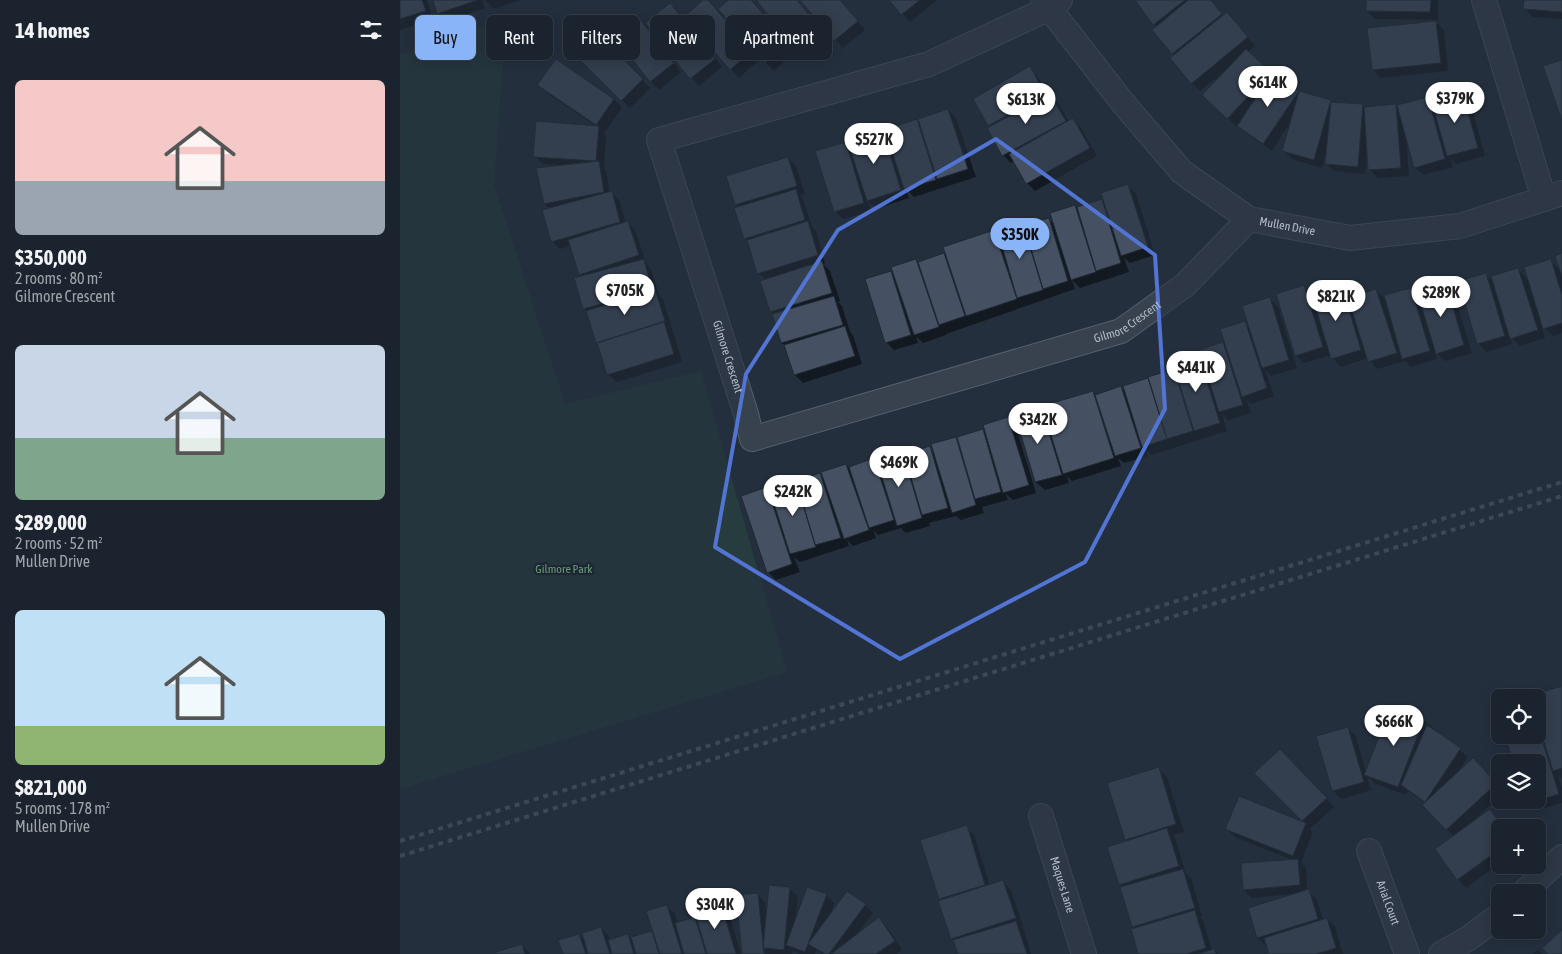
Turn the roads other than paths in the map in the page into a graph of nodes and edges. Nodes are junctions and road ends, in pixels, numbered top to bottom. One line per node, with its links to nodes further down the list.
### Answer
1 (1484, 0): 3 (street)
2 (1051, 3): 4 (street, Mullen Drive); 4 (street, Gilmore Crescent)
3 (1553, 196): 4 (street, Mullen Drive)
4 (1249, 219)
5 (1041, 816): 10 (street, Maques Lane)
6 (1369, 851): 11 (street, Arial Court)
7 (1562, 857): 8 (street)
8 (1533, 884)
9 (1491, 922): 12 (street)
10 (1084, 954)
11 (1407, 954)
12 (1442, 954)

